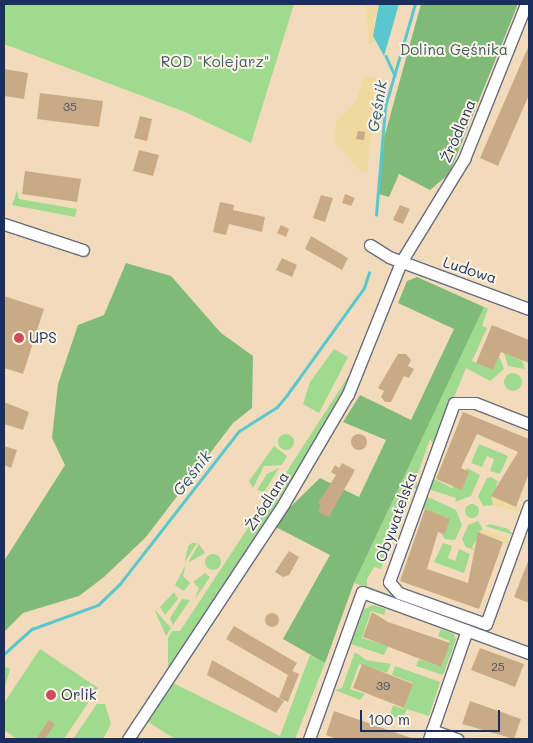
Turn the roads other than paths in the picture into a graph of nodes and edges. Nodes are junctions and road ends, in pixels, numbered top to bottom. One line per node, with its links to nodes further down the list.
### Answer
1 (526, 4): 5 (street, Źródlana)
2 (4, 224): 4 (street)
3 (370, 245): 5 (street)
4 (83, 250)
5 (401, 262): 6 (street, Ludowa); 12 (street, Źródlana)
6 (529, 309)
7 (529, 424): 8 (street, Obywatelska)
8 (529, 506)
9 (467, 630): 10 (street); 11 (street); 13 (street)
10 (529, 653)
11 (430, 735): 14 (street)
12 (128, 739)
13 (309, 739)
14 (457, 739)

